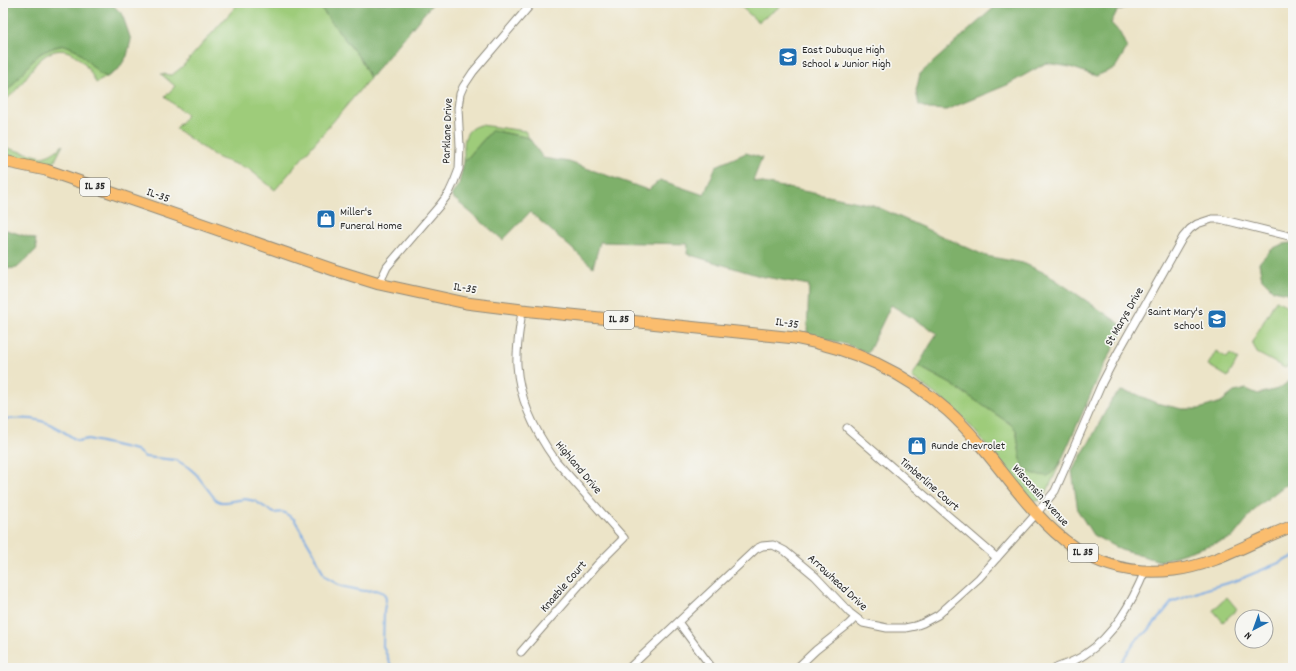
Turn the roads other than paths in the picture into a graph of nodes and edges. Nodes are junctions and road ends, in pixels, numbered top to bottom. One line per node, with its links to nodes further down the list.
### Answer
1 (532, 3): 4 (street, Parklane Drive)
2 (3, 161): 4 (main road, IL-35 / IL 35)
3 (1293, 237): 8 (street, St Marys Drive)
4 (379, 284): 5 (main road, IL-35 / IL 35)
5 (522, 310): 6 (main road, IL-35 / IL 35); 10 (street, Highland Drive)
6 (929, 396): 8 (main road, Wisconsin Avenue / IL 35)
7 (847, 428): 11 (street, Timberline Court)
8 (1036, 514): 11 (street, Arrowhead Drive); 12 (main road, Wisconsin Avenue / IL 35)
9 (1293, 526): 12 (main road, Wisconsin Avenue / IL 35)
10 (624, 538): 15 (street, Knaeble Court)
11 (997, 558): 13 (street, Arrowhead Drive)
12 (1145, 571): 19 (street)
13 (855, 618): 14 (street, Arrowhead Drive); 18 (street)
14 (678, 622): 16 (street, Arrowhead Drive); 17 (street)
15 (521, 652)
16 (629, 668)
17 (712, 668)
18 (797, 668)
19 (1056, 668)

